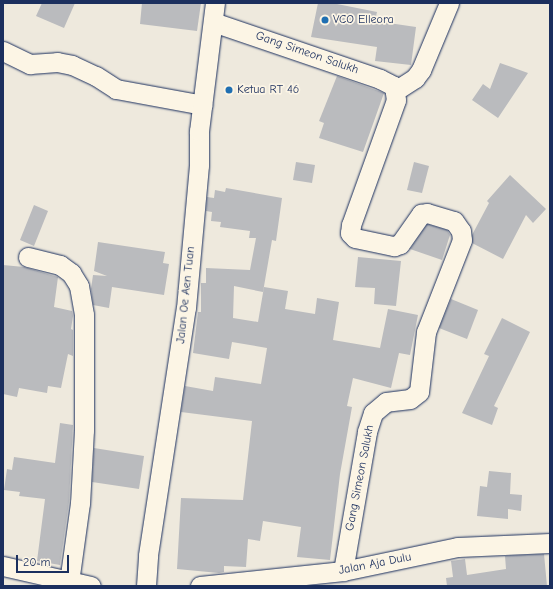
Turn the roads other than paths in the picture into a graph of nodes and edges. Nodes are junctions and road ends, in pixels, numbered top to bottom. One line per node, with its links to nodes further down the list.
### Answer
1 (215, 3): 3 (street, Jalan Oe Aen Tuan)
2 (449, 3): 5 (street)
3 (213, 22): 5 (street, Gang Simeon Salukh); 6 (street, Jalan Oe Aen Tuan)
4 (3, 51): 6 (street)
5 (395, 91): 10 (street, Gang Simeon Salukh)
6 (203, 105): 13 (street, Jalan Oe Aen Tuan)
7 (28, 257): 11 (street)
8 (550, 543): 10 (street, Jalan Aja Dulu)
9 (3, 566): 11 (street)
10 (343, 571): 14 (street, Jalan Aja Dulu)
11 (69, 582): 12 (street)
12 (91, 586)
13 (146, 586)
14 (200, 586)

